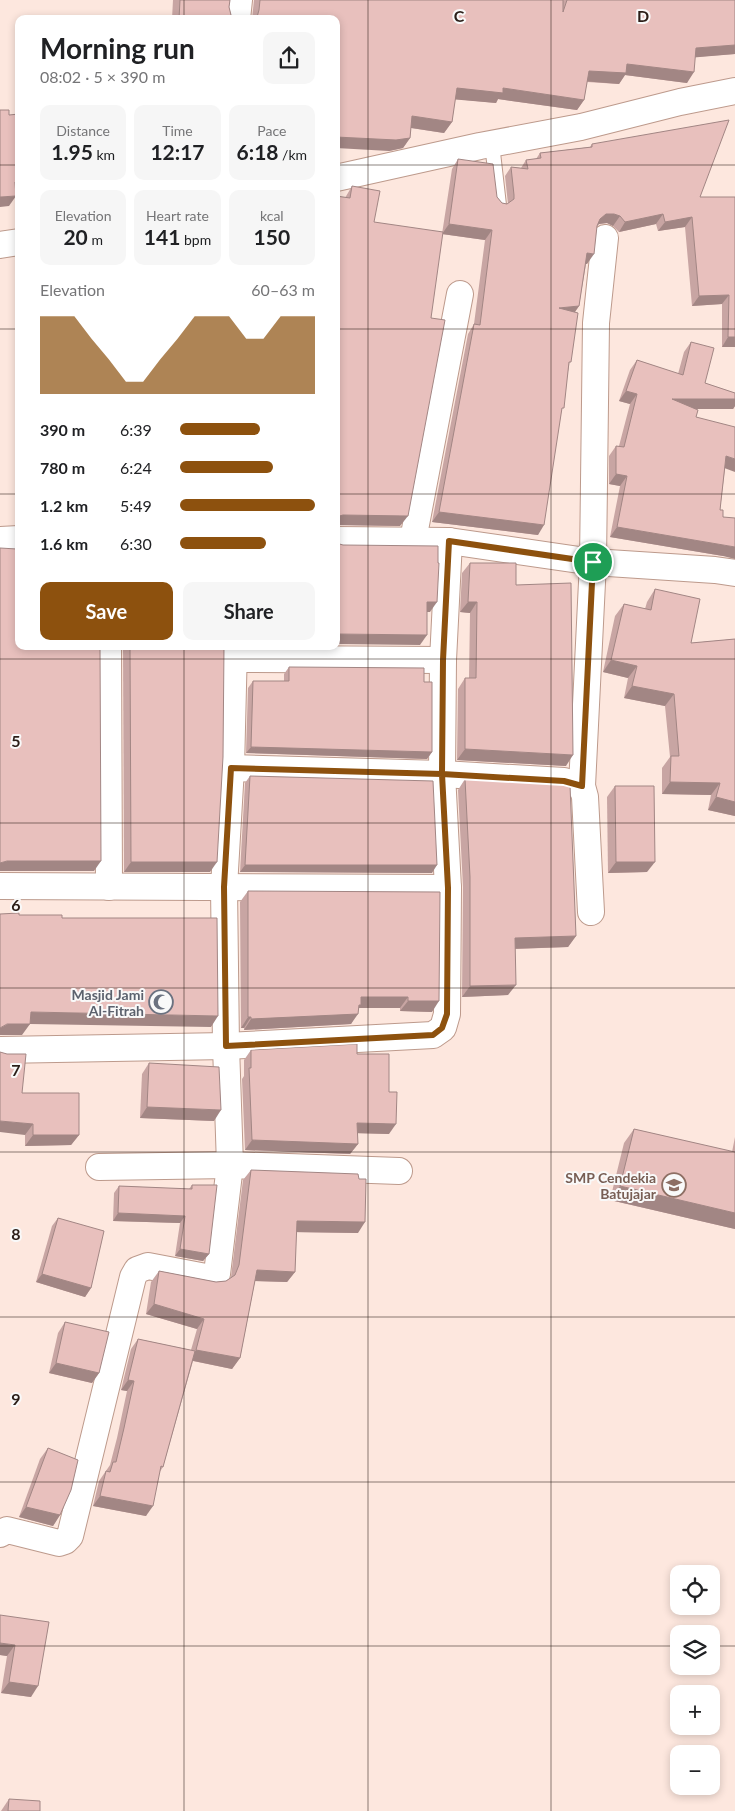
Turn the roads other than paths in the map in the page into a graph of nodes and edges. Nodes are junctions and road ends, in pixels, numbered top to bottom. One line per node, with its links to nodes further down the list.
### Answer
1 (239, 0): 2 (street)
2 (237, 15)
3 (735, 91): 4 (street)
4 (492, 144): 5 (street); 6 (lane)
5 (340, 177)
6 (499, 205)
7 (605, 238): 16 (street)
8 (15, 243): 9 (street)
9 (0, 245)
10 (460, 294): 14 (street)
11 (15, 539): 12 (street)
12 (0, 540)
13 (340, 540): 14 (street)
14 (413, 540): 15 (street)
15 (449, 541): 16 (street); 20 (street)
16 (593, 562): 17 (street); 23 (street)
17 (735, 573)
18 (108, 650): 25 (street)
19 (234, 653): 20 (street); 21 (street)
20 (443, 660): 22 (street)
21 (231, 768): 22 (street); 26 (street)
22 (442, 774): 23 (street); 27 (street)
23 (582, 786): 28 (street)
24 (0, 886): 25 (street)
25 (109, 887): 26 (street)
26 (224, 887): 27 (street); 29 (street)
27 (448, 888): 29 (street)
28 (591, 912)
29 (226, 1046): 30 (street); 31 (street)
30 (0, 1050)
31 (230, 1165): 32 (street); 33 (street); 34 (street)
32 (99, 1167)
33 (399, 1171)
34 (0, 1534)

